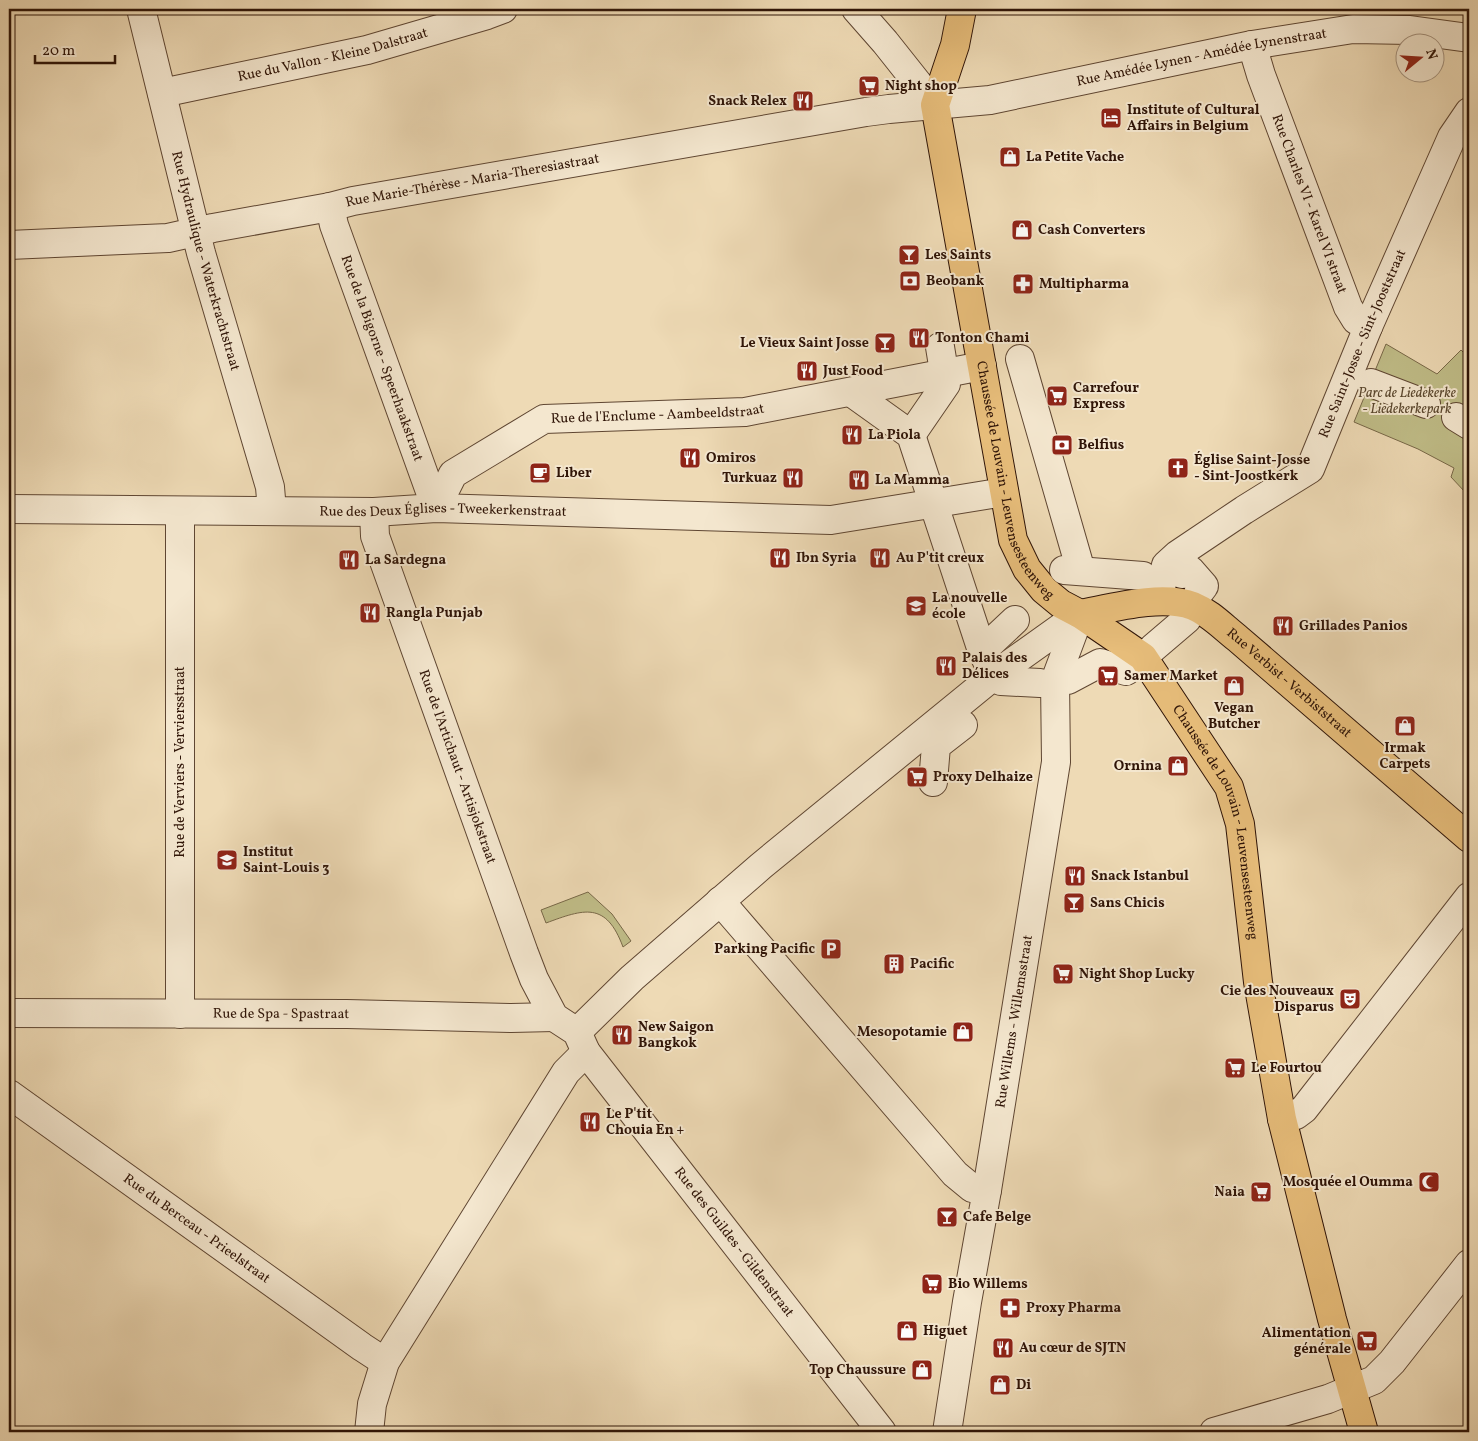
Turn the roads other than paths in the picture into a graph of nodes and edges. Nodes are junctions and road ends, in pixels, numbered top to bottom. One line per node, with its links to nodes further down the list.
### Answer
1 (141, 9): 7 (street, Rue Hydraulique - Waterkrachtstraat)
2 (503, 9): 7 (street, Rue du Vallon - Kleine Dalstraat)
3 (856, 9): 8 (street, Chaussée de Louvain - Leuvensesteenweg)
4 (962, 9): 8 (main road)
5 (1469, 38): 6 (street, Rue Amédée Lynen - Amédée Lynenstraat)
6 (1252, 45): 8 (street, Rue Amédée Lynen - Amédée Lynenstraat); 13 (street, Rue Charles VI - Karel VI straat)
7 (162, 93): 11 (street, Rue Hydraulique - Waterkrachtstraat)
8 (935, 105): 10 (street, Rue Marie-Thérèse - Maria-Theresiastraat); 16 (main road, Chaussée de Louvain - Leuvensesteenweg)
9 (1469, 112): 13 (street, Rue Saint-Josse - Sint-Jooststraat)
10 (330, 207): 11 (street, Rue Marie-Thérèse - Maria-Theresiastraat); 24 (street, Rue de la Bigorne - Speerhaakstraat)
11 (196, 232): 12 (street, Rue Marie-Thérèse - Maria-Theresiastraat); 27 (street, Rue Hydraulique - Waterkrachtstraat)
12 (9, 245)
13 (1368, 327): 30 (street, Rue Saint-Josse - Sint-Jooststraat)
14 (940, 347): 17 (street)
15 (1020, 359): 29 (street)
16 (982, 366): 17 (street, Rue de l'Enclume - Aambeeldstraat); 22 (main road, Chaussée de Louvain - Leuvensesteenweg)
17 (944, 373): 19 (street, Rue de l'Enclume - Aambeeldstraat); 21 (street)
18 (1370, 383): 20 (street)
19 (852, 392): 21 (street); 24 (street, Rue de l'Enclume - Aambeeldstraat)
20 (1426, 404)
21 (911, 435): 23 (street)
22 (1004, 492): 23 (street, Rue des Deux Églises - Tweekerkenstraat); 31 (main road, Chaussée de Louvain - Leuvensesteenweg)
23 (934, 503): 24 (street, Rue des Deux Églises - Tweekerkenstraat); 36 (street)
24 (436, 508): 28 (street, Rue des Deux Églises - Tweekerkenstraat)
25 (9, 509): 26 (street, Rue des Deux Églises - Tweekerkenstraat)
26 (180, 511): 27 (street, Rue des Deux Églises - Tweekerkenstraat); 43 (street, Rue de Verviers - Verviersstraat)
27 (272, 511): 28 (street, Rue des Deux Églises - Tweekerkenstraat)
28 (374, 512): 44 (street, Rue de l'Artichaut - Artisjokstraat)
29 (1143, 576)
30 (1158, 601): 31 (main road, Rue Verbist - Verbiststraat); 39 (main road, Rue Verbist - Verbiststraat)
31 (1080, 614): 36 (street); 47 (main road, Chaussée de Louvain - Leuvensesteenweg); 48 (street, Rue Willems - Willemsstraat)
32 (1186, 619): 34 (street)
33 (1015, 620): 36 (street)
34 (1153, 648)
35 (1132, 666): 37 (street)
36 (1005, 673): 38 (street); 41 (street)
37 (1068, 680)
38 (933, 782)
39 (1469, 838)
40 (1469, 897): 47 (street)
41 (720, 902): 45 (street); 48 (street)
42 (9, 1013): 43 (street, Rue de Spa - Spastraat)
43 (180, 1014): 44 (street, Rue de Spa - Spastraat)
44 (554, 1017): 45 (street, Rue des Guildes - Gildenstraat)
45 (582, 1042): 50 (street); 53 (street, Rue des Guildes - Gildenstraat)
46 (9, 1094): 50 (street, Rue du Berceau - Prieelstraat)
47 (1282, 1119): 51 (main road, Chaussée de Louvain - Leuvensesteenweg)
48 (987, 1190): 54 (street, Rue Willems - Willemsstraat)
49 (1469, 1264): 51 (street)
50 (385, 1362): 52 (street)
51 (1352, 1390): 55 (street); 56 (main road, Chaussée de Louvain - Leuvensesteenweg)
52 (369, 1432)
53 (882, 1432)
54 (947, 1432)
55 (1214, 1432)
56 (1364, 1432)

